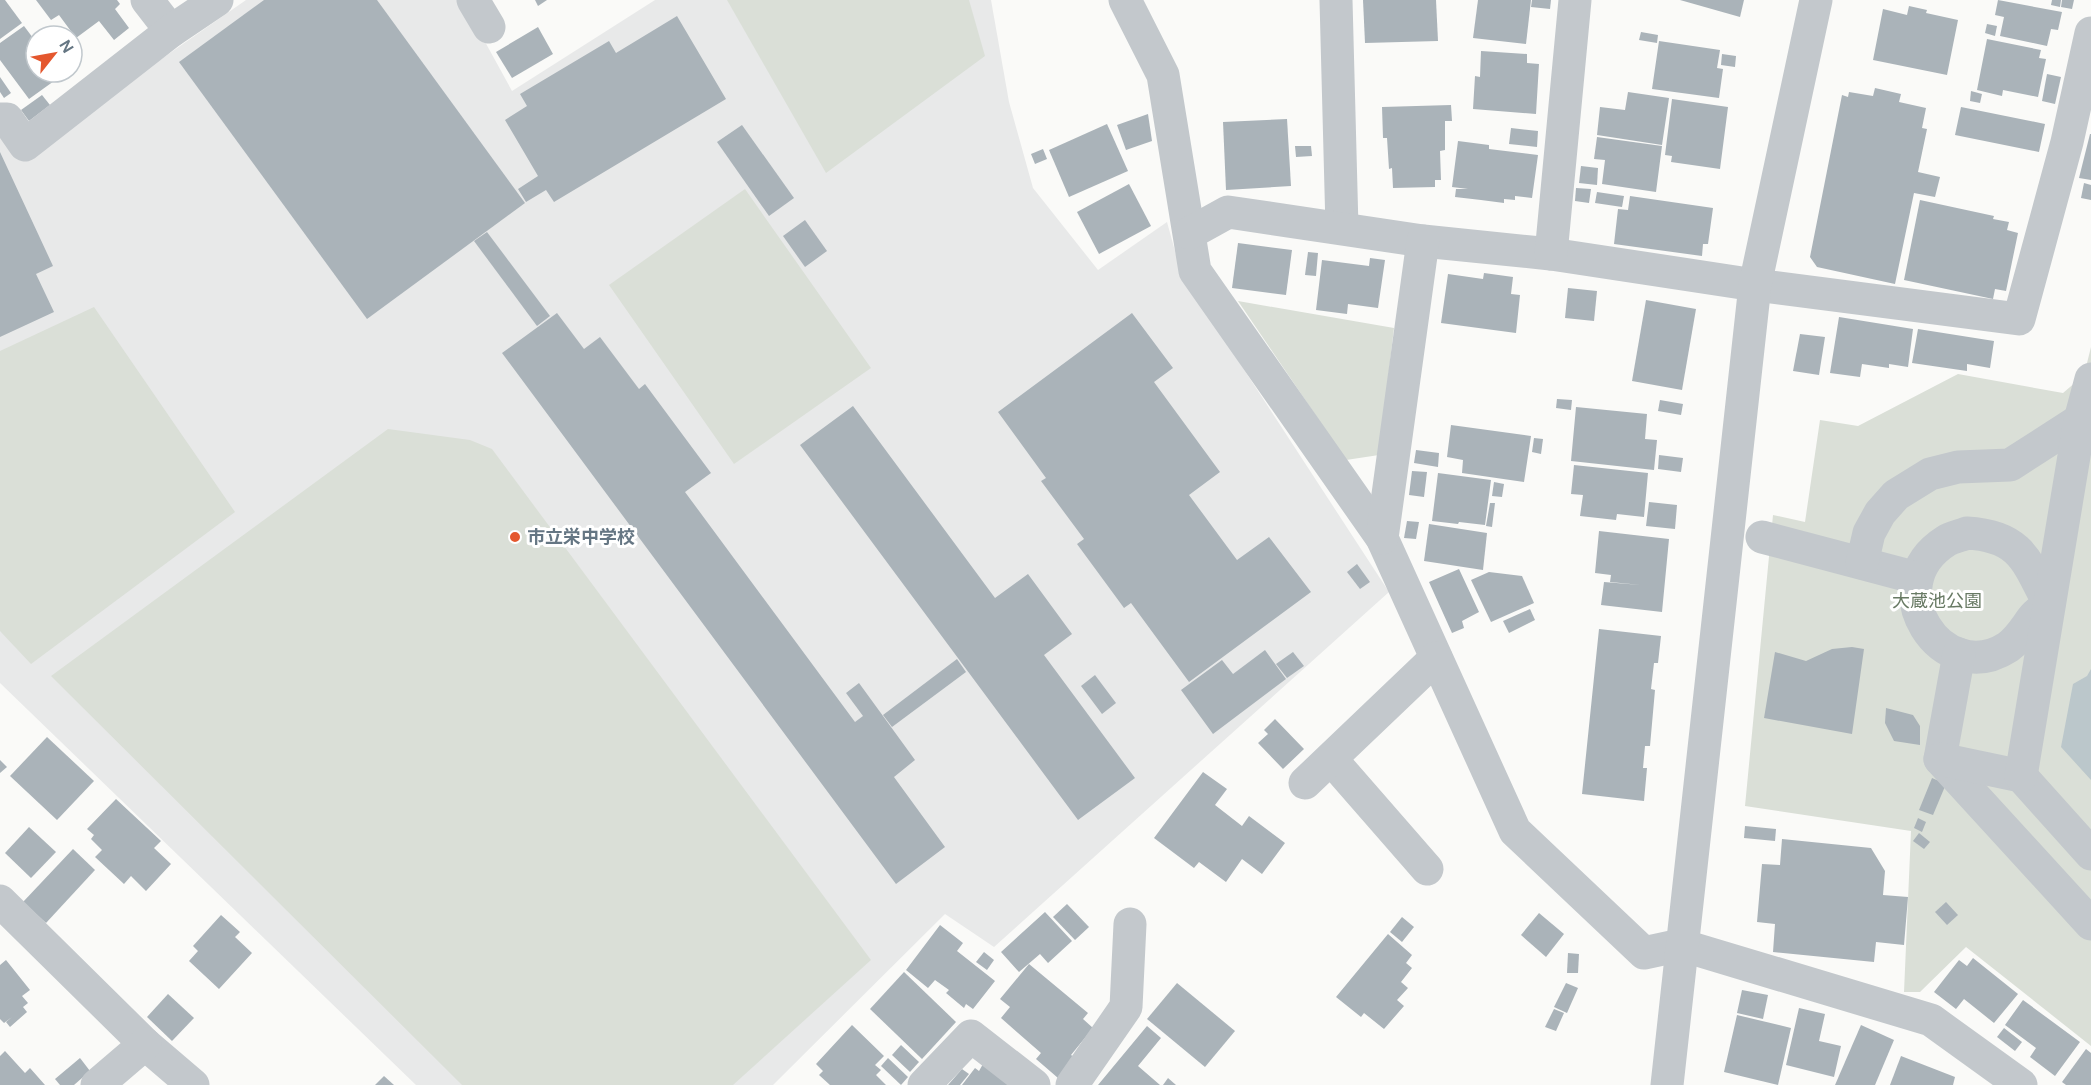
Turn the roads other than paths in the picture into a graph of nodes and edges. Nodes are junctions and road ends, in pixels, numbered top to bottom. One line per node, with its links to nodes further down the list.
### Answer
1 (147, 0): 7 (street)
2 (217, 0): 7 (street)
3 (1125, 0): 11 (street)
4 (1336, 0): 10 (street)
5 (1575, 0): 13 (street)
6 (1816, 0): 14 (street)
7 (171, 31): 9 (street)
8 (2091, 33): 14 (street)
9 (0, 119)
10 (1342, 228): 11 (street); 12 (street)
11 (1190, 233): 18 (street)
12 (1423, 241): 13 (street); 18 (street)
13 (1551, 254): 14 (street)
14 (1755, 285): 33 (street)
15 (2091, 379): 16 (street)
16 (2080, 420): 19 (street); 21 (street)
17 (1762, 537): 19 (street)
18 (1382, 538): 23 (street)
19 (1862, 563): 20 (street)
20 (1917, 578): 21 (street); 22 (street)
21 (2049, 604): 22 (street); 26 (street)
22 (1959, 654): 25 (street)
23 (1436, 658): 24 (street); 33 (street)
24 (1331, 759): 27 (street); 29 (street)
25 (1940, 759): 26 (street); 32 (street)
26 (2022, 776): 28 (street)
27 (1305, 783)
28 (2091, 854)
29 (1427, 869)
30 (0, 901): 34 (street)
31 (1130, 924): 39 (street)
32 (2091, 924)
33 (1681, 945): 40 (street); 41 (street)
34 (145, 1044): 35 (street); 36 (street)
35 (97, 1085)
36 (194, 1085)
37 (924, 1085): 38 (street)
38 (1034, 1085)
39 (1072, 1085)
40 (1667, 1085)
41 (2021, 1085)

